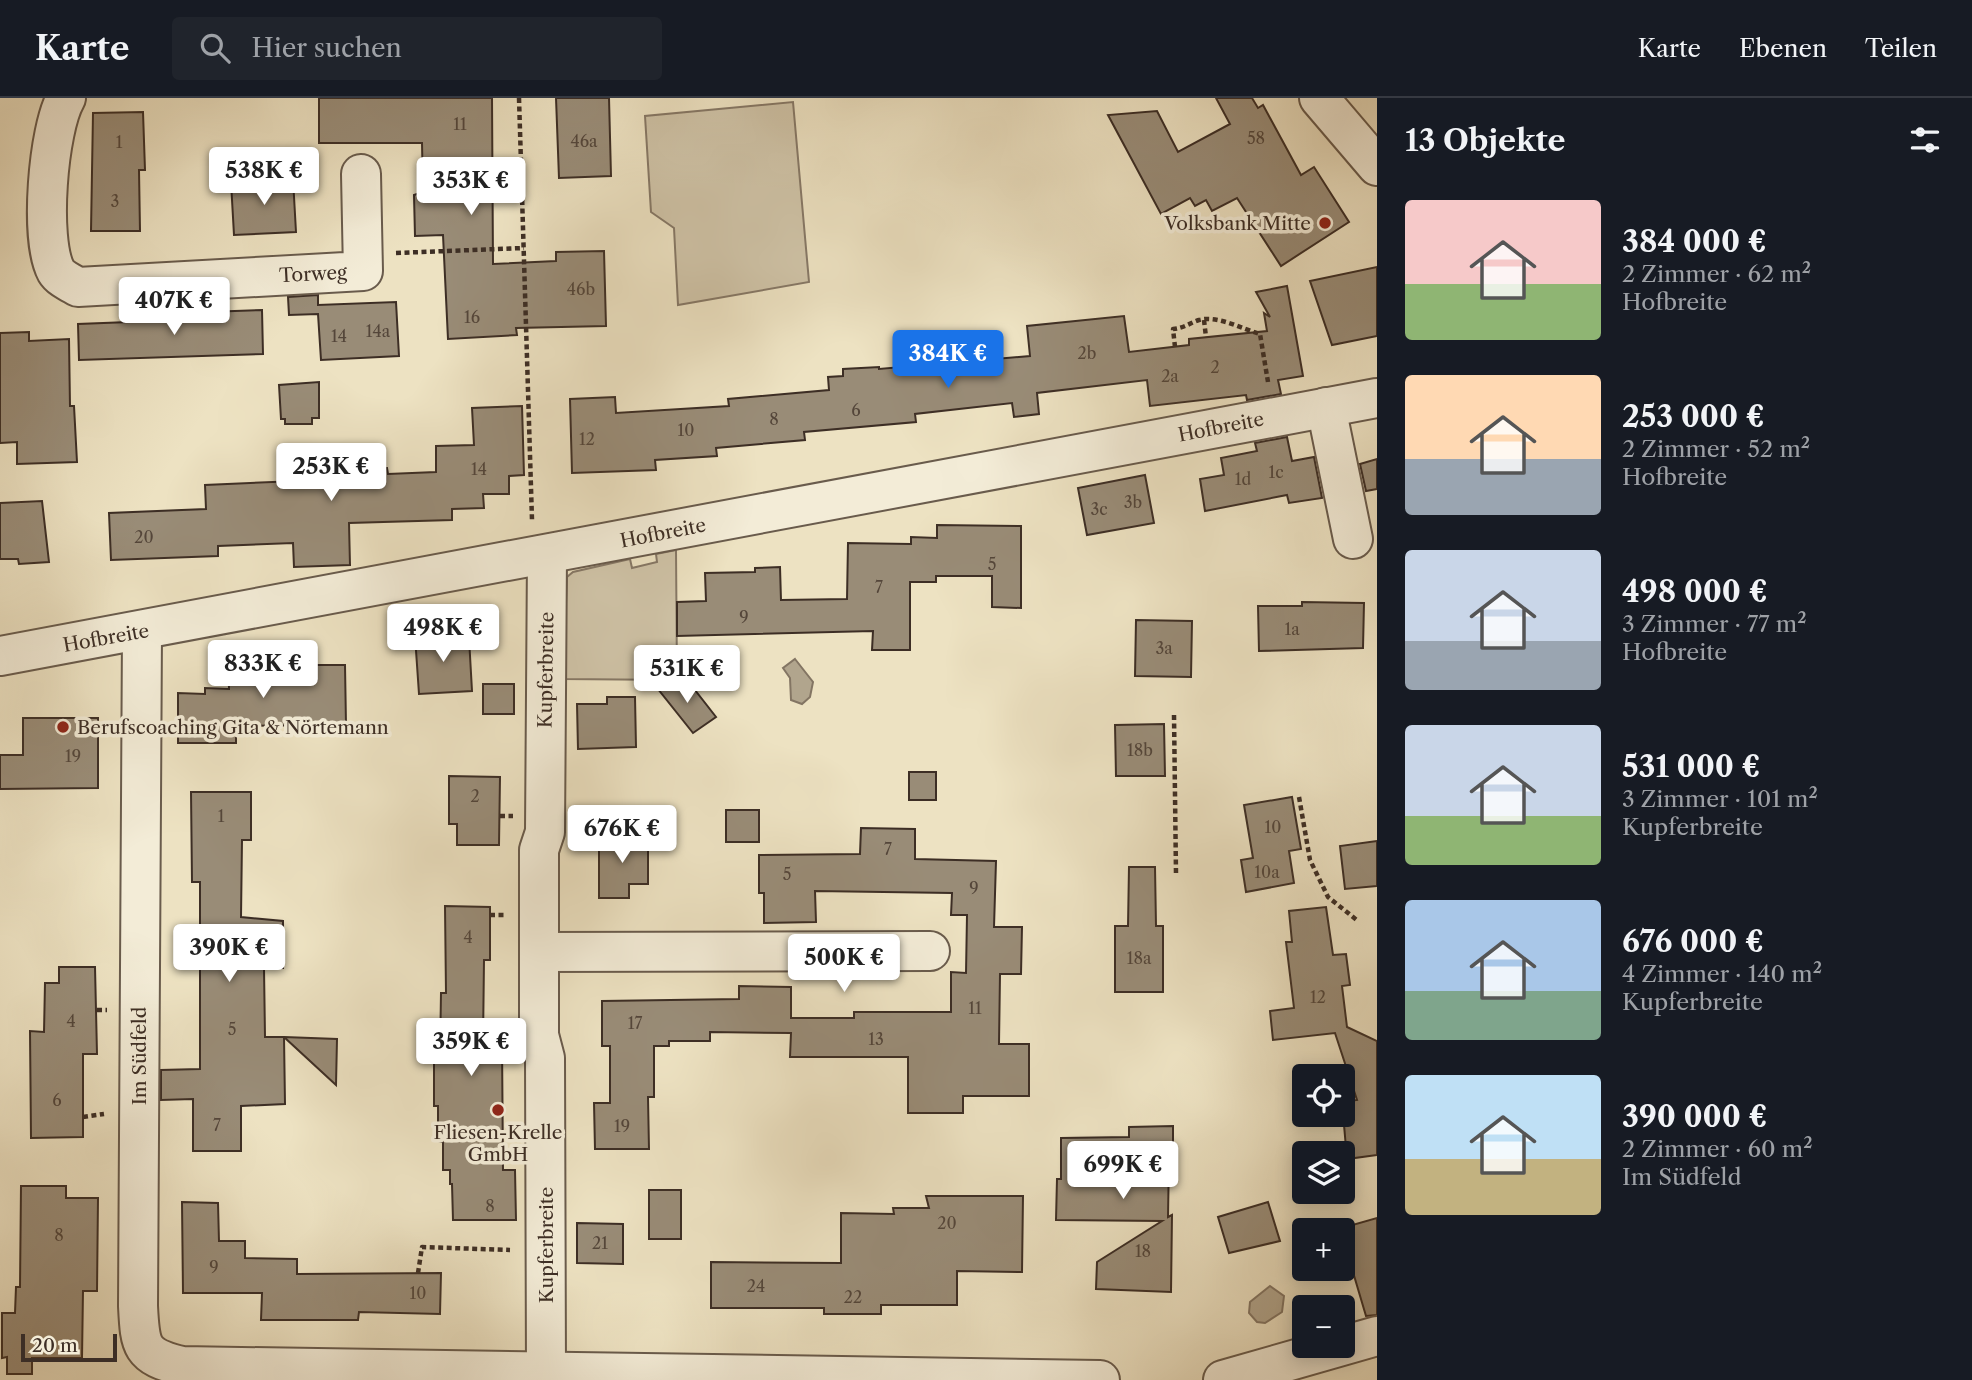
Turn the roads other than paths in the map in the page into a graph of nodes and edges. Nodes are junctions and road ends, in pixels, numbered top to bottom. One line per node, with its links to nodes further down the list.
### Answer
1 (66, 98): 4 (street, Torweg)
2 (1319, 98): 3 (street)
3 (1377, 166)
4 (361, 174)
5 (1377, 398): 6 (street, Hofbreite)
6 (1326, 407): 7 (street); 8 (street, Hofbreite)
7 (1353, 539)
8 (540, 556): 9 (street, Hofbreite); 12 (street, Kupferbreite)
9 (142, 632): 10 (street, Hofbreite); 14 (street, Im Südfeld)
10 (0, 656)
11 (930, 951): 12 (street)
12 (540, 952): 14 (street, Kupferbreite)
13 (1377, 1336): 16 (street)
14 (546, 1371): 15 (street)
15 (1100, 1380)
16 (1223, 1380)

